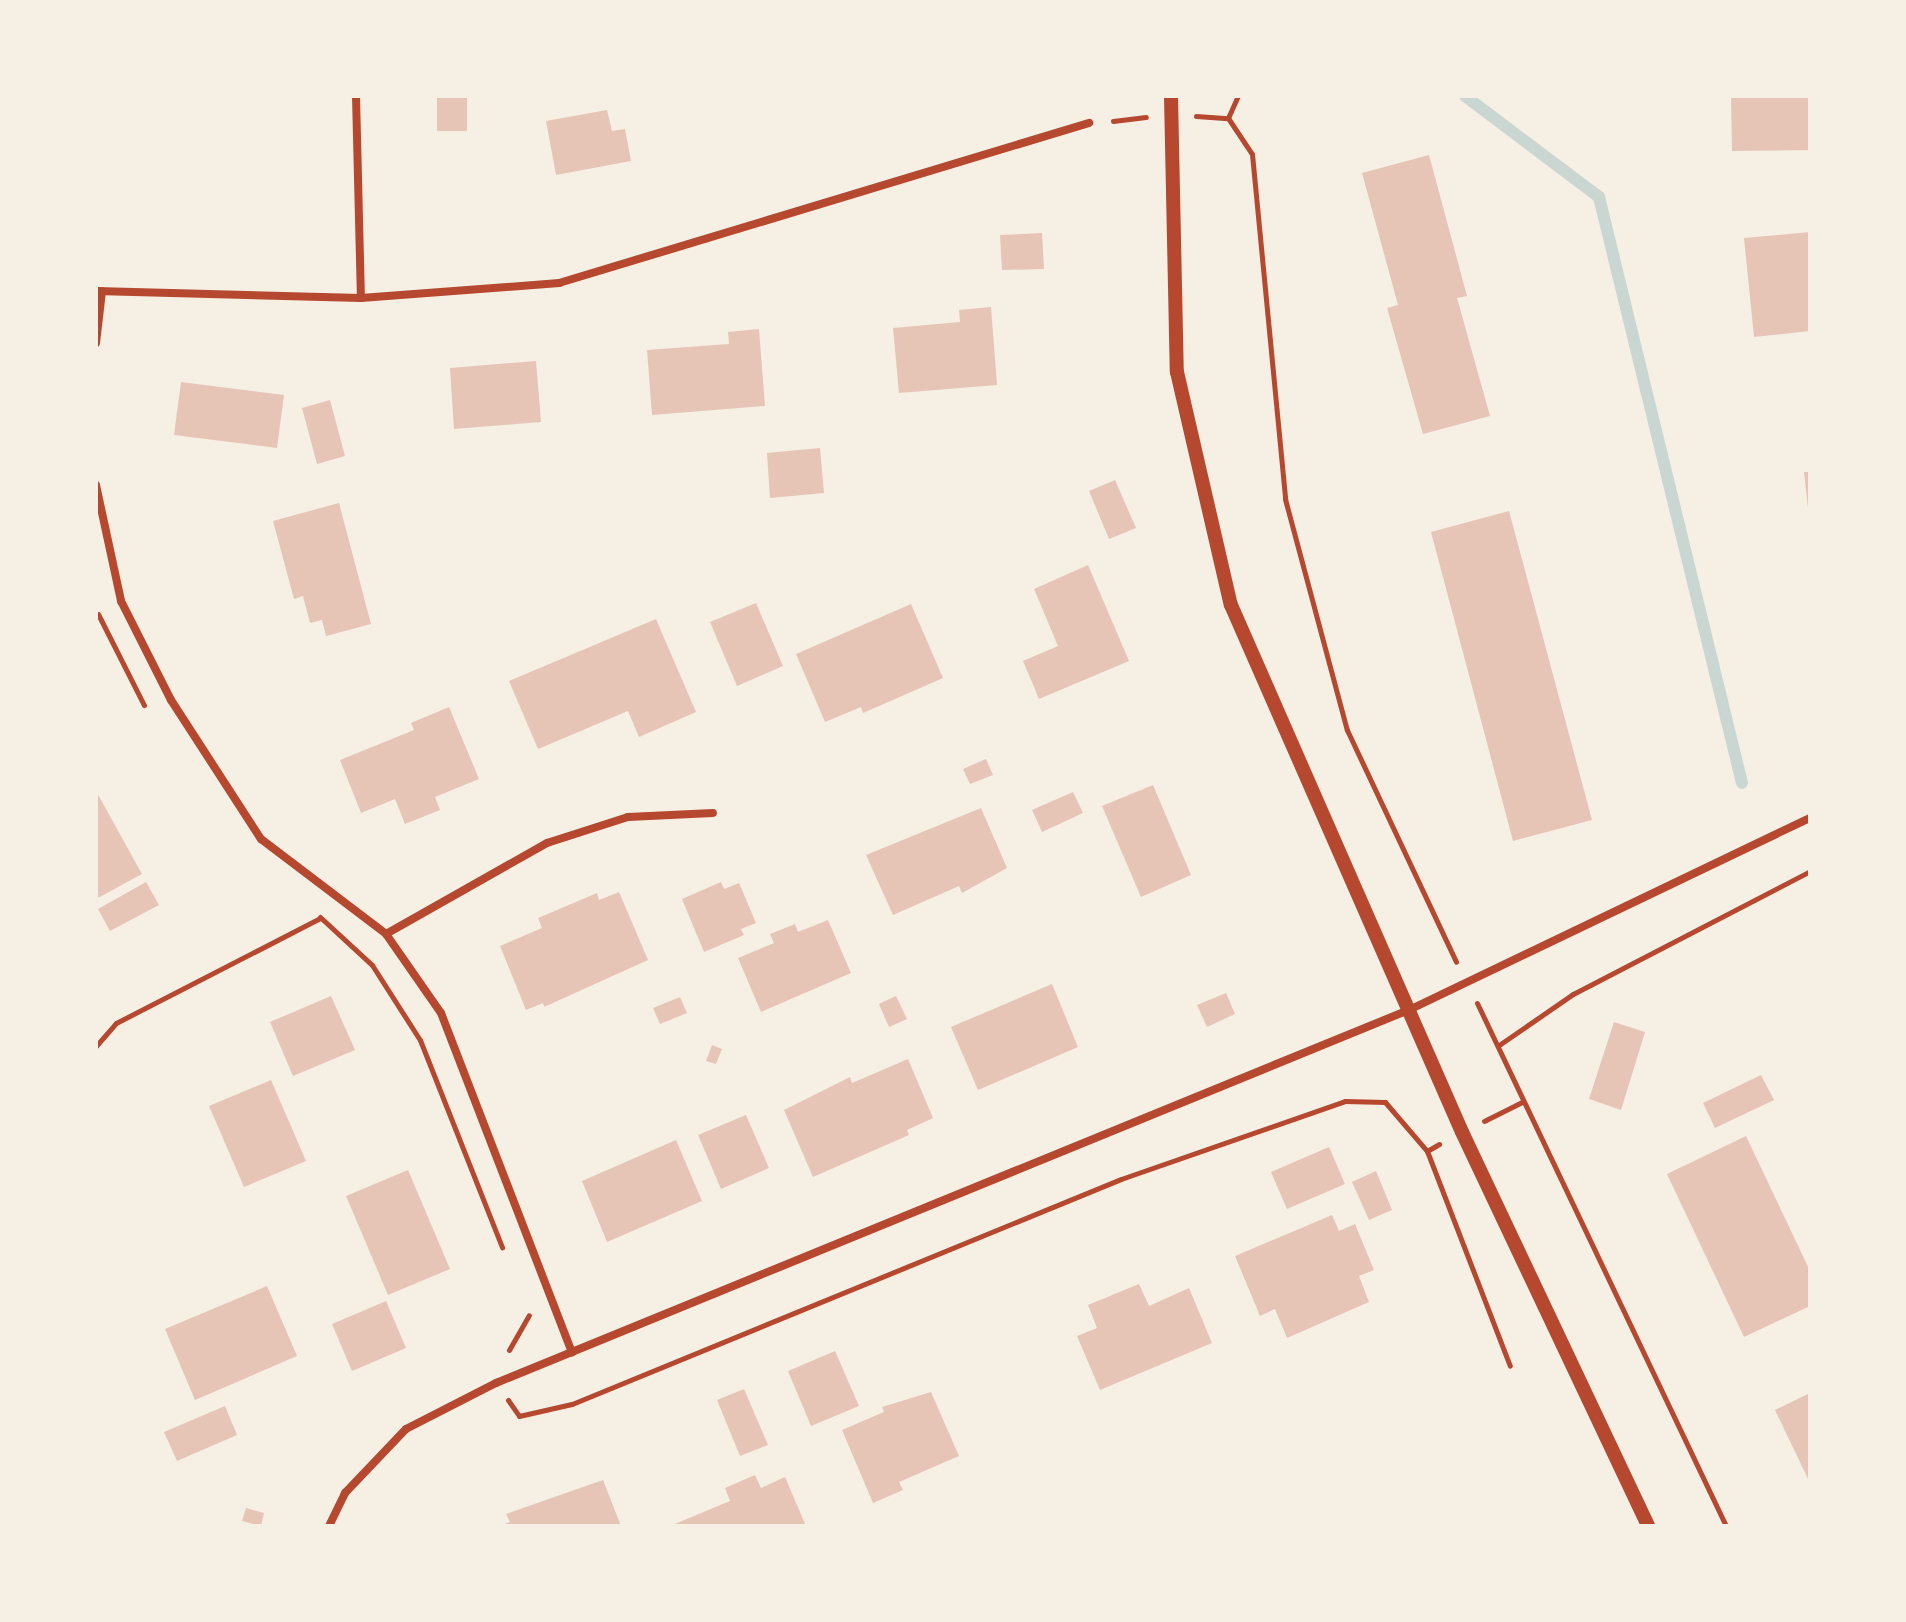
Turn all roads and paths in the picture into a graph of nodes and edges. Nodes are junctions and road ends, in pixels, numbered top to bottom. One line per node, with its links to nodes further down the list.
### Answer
1 (356, 96): 8 (street)
2 (1171, 96): 4 (street)
3 (1238, 96): 5 (path)
4 (1170, 114): 5 (path); 6 (path); 20 (street)
5 (1228, 118): 19 (path)
6 (1089, 123): 8 (street)
7 (99, 291): 8 (street); 9 (street)
8 (361, 298)
9 (96, 343)
10 (96, 485): 18 (street)
11 (96, 609): 12 (path)
12 (150, 717)
13 (713, 813): 18 (street)
14 (1810, 818): 19 (street)
15 (1810, 871): 21 (path)
16 (309, 908): 17 (path)
17 (320, 918): 22 (path); 26 (path)
18 (386, 934): 28 (street)
19 (1466, 984): 20 (street); 21 (path)
20 (1411, 1009): 24 (street); 28 (street)
21 (1499, 1045): 23 (path)
22 (96, 1046)
23 (1522, 1102): 24 (path); 33 (path)
24 (1462, 1132): 25 (path); 32 (street)
25 (1427, 1151): 29 (path); 30 (path)
26 (503, 1250)
27 (525, 1305): 30 (path)
28 (572, 1353): 30 (street)
29 (1510, 1366)
30 (496, 1383): 31 (street)
31 (329, 1526)
32 (1648, 1526)
33 (1726, 1526)

